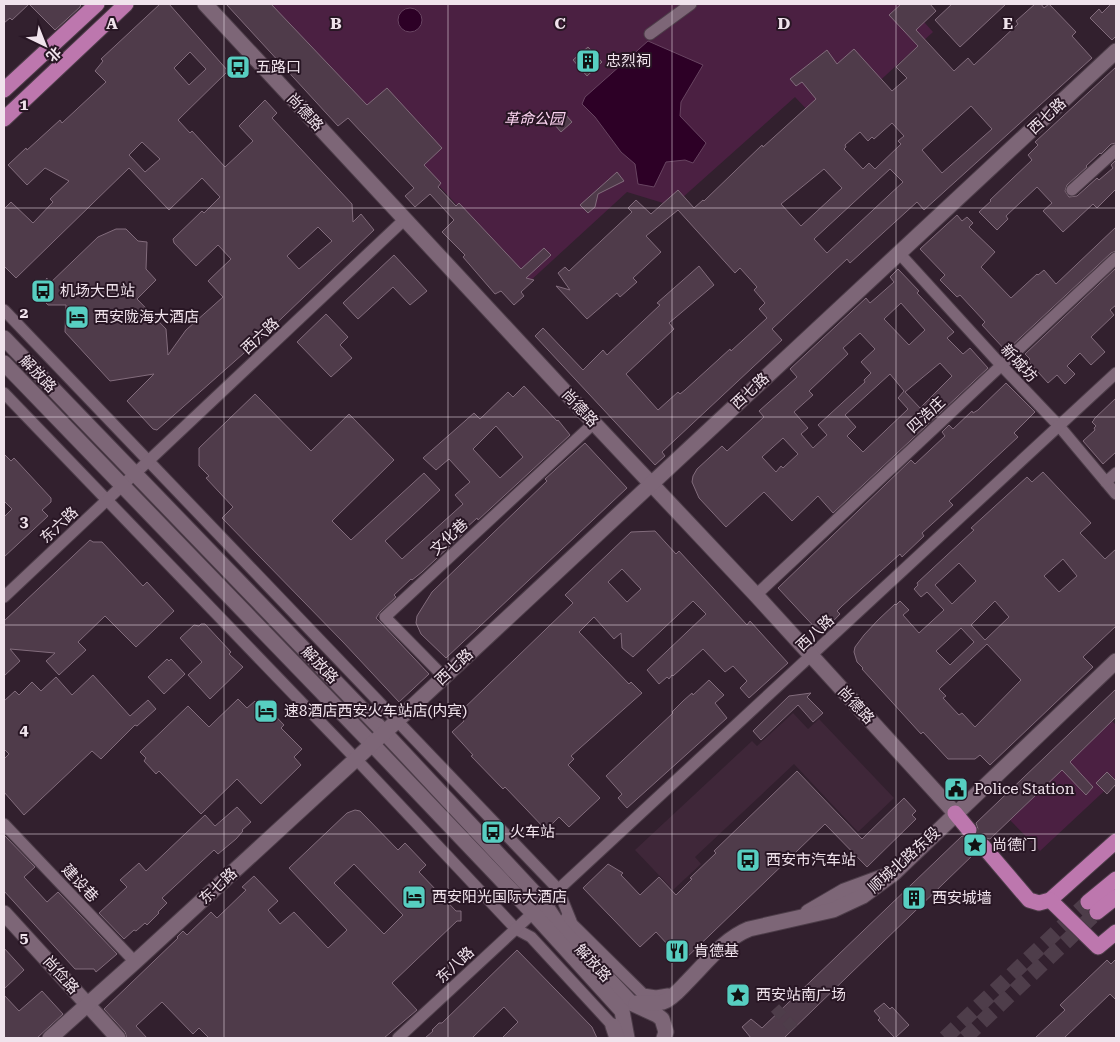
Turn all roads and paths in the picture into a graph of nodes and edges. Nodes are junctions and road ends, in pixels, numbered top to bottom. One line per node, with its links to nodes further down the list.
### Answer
1 (97, 4): 7 (main road)
2 (126, 4): 8 (main road)
3 (205, 4): 11 (street, 尚德路)
4 (691, 4): 5 (street)
5 (650, 34)
6 (1116, 51): 12 (street, 西七路)
7 (4, 90)
8 (4, 118)
9 (1116, 150): 10 (street)
10 (1072, 190)
11 (405, 220): 20 (street, 尚德路); 22 (street, 西六路)
12 (900, 253): 17 (street, 新城坊); 26 (street, 西七路)
13 (1116, 258): 17 (street, 四浩庄)
14 (4, 310): 22 (street)
15 (4, 338): 24 (street, 解放路)
16 (4, 363): 27 (street, 解放路)
17 (1000, 365): 21 (street, 新城坊); 30 (street, 四浩庄)
18 (1116, 372): 21 (street, 西八路)
19 (4, 393): 29 (street)
20 (594, 423): 26 (street, 尚德路); 34 (street, 文化巷)
21 (1059, 426): 25 (street, 新城坊); 32 (street, 西八路)
22 (149, 461): 24 (street, 西六路); 35 (street)
23 (1116, 472): 25 (street)
24 (135, 474): 27 (street, 东六路); 36 (street, 解放路)
25 (1106, 482): 28 (street, 新城坊)
26 (651, 484): 30 (street, 尚德路); 34 (street, 西七路)
27 (122, 487): 29 (street, 东六路); 37 (street, 解放路)
28 (1116, 494)
29 (107, 501): 31 (street, 东六路); 38 (street)
30 (756, 595): 32 (street, 尚德路)
31 (4, 597)
32 (812, 657): 39 (street, 尚德路); 45 (street, 西八路)
33 (1116, 661): 39 (street, 顺城北路东段)
34 (444, 677): 35 (street, 西七路)
35 (397, 720): 36 (street, 西七路); 45 (street)
36 (384, 732): 37 (street, 东七路); 48 (street, 解放路)
37 (372, 744): 38 (street, 东七路); 50 (street, 解放路)
38 (356, 759): 52 (street); 55 (street, 东七路)
39 (955, 813): 41 (main road); 57 (street, 顺城北路东段)
40 (4, 824): 55 (street, 建设巷)
41 (969, 830)
42 (1116, 841): 47 (main road)
43 (983, 846): 47 (main road)
44 (1116, 879): 46 (main road)
45 (558, 889): 48 (street, 西八路); 51 (street)
46 (1116, 896)
47 (1050, 900): 53 (main road)
48 (544, 903): 50 (street, 西八路); 51 (street); 57 (street, 解放路)
49 (4, 913): 56 (street, 尚俭路)
50 (533, 913): 52 (street, 东八路); 54 (street); 62 (street, 解放路)
51 (571, 921): 57 (street)
52 (516, 929): 54 (street); 61 (street, 东八路)
53 (1116, 932)
54 (531, 937): 58 (street)
55 (135, 962): 56 (street, 东七路)
56 (87, 1004): 59 (street, 东七路); 60 (street, 尚俭路)
57 (645, 1004): 63 (street, 解放路)
58 (615, 1032)
59 (50, 1038)
60 (118, 1038)
61 (398, 1038)
62 (627, 1038)
63 (664, 1038)

